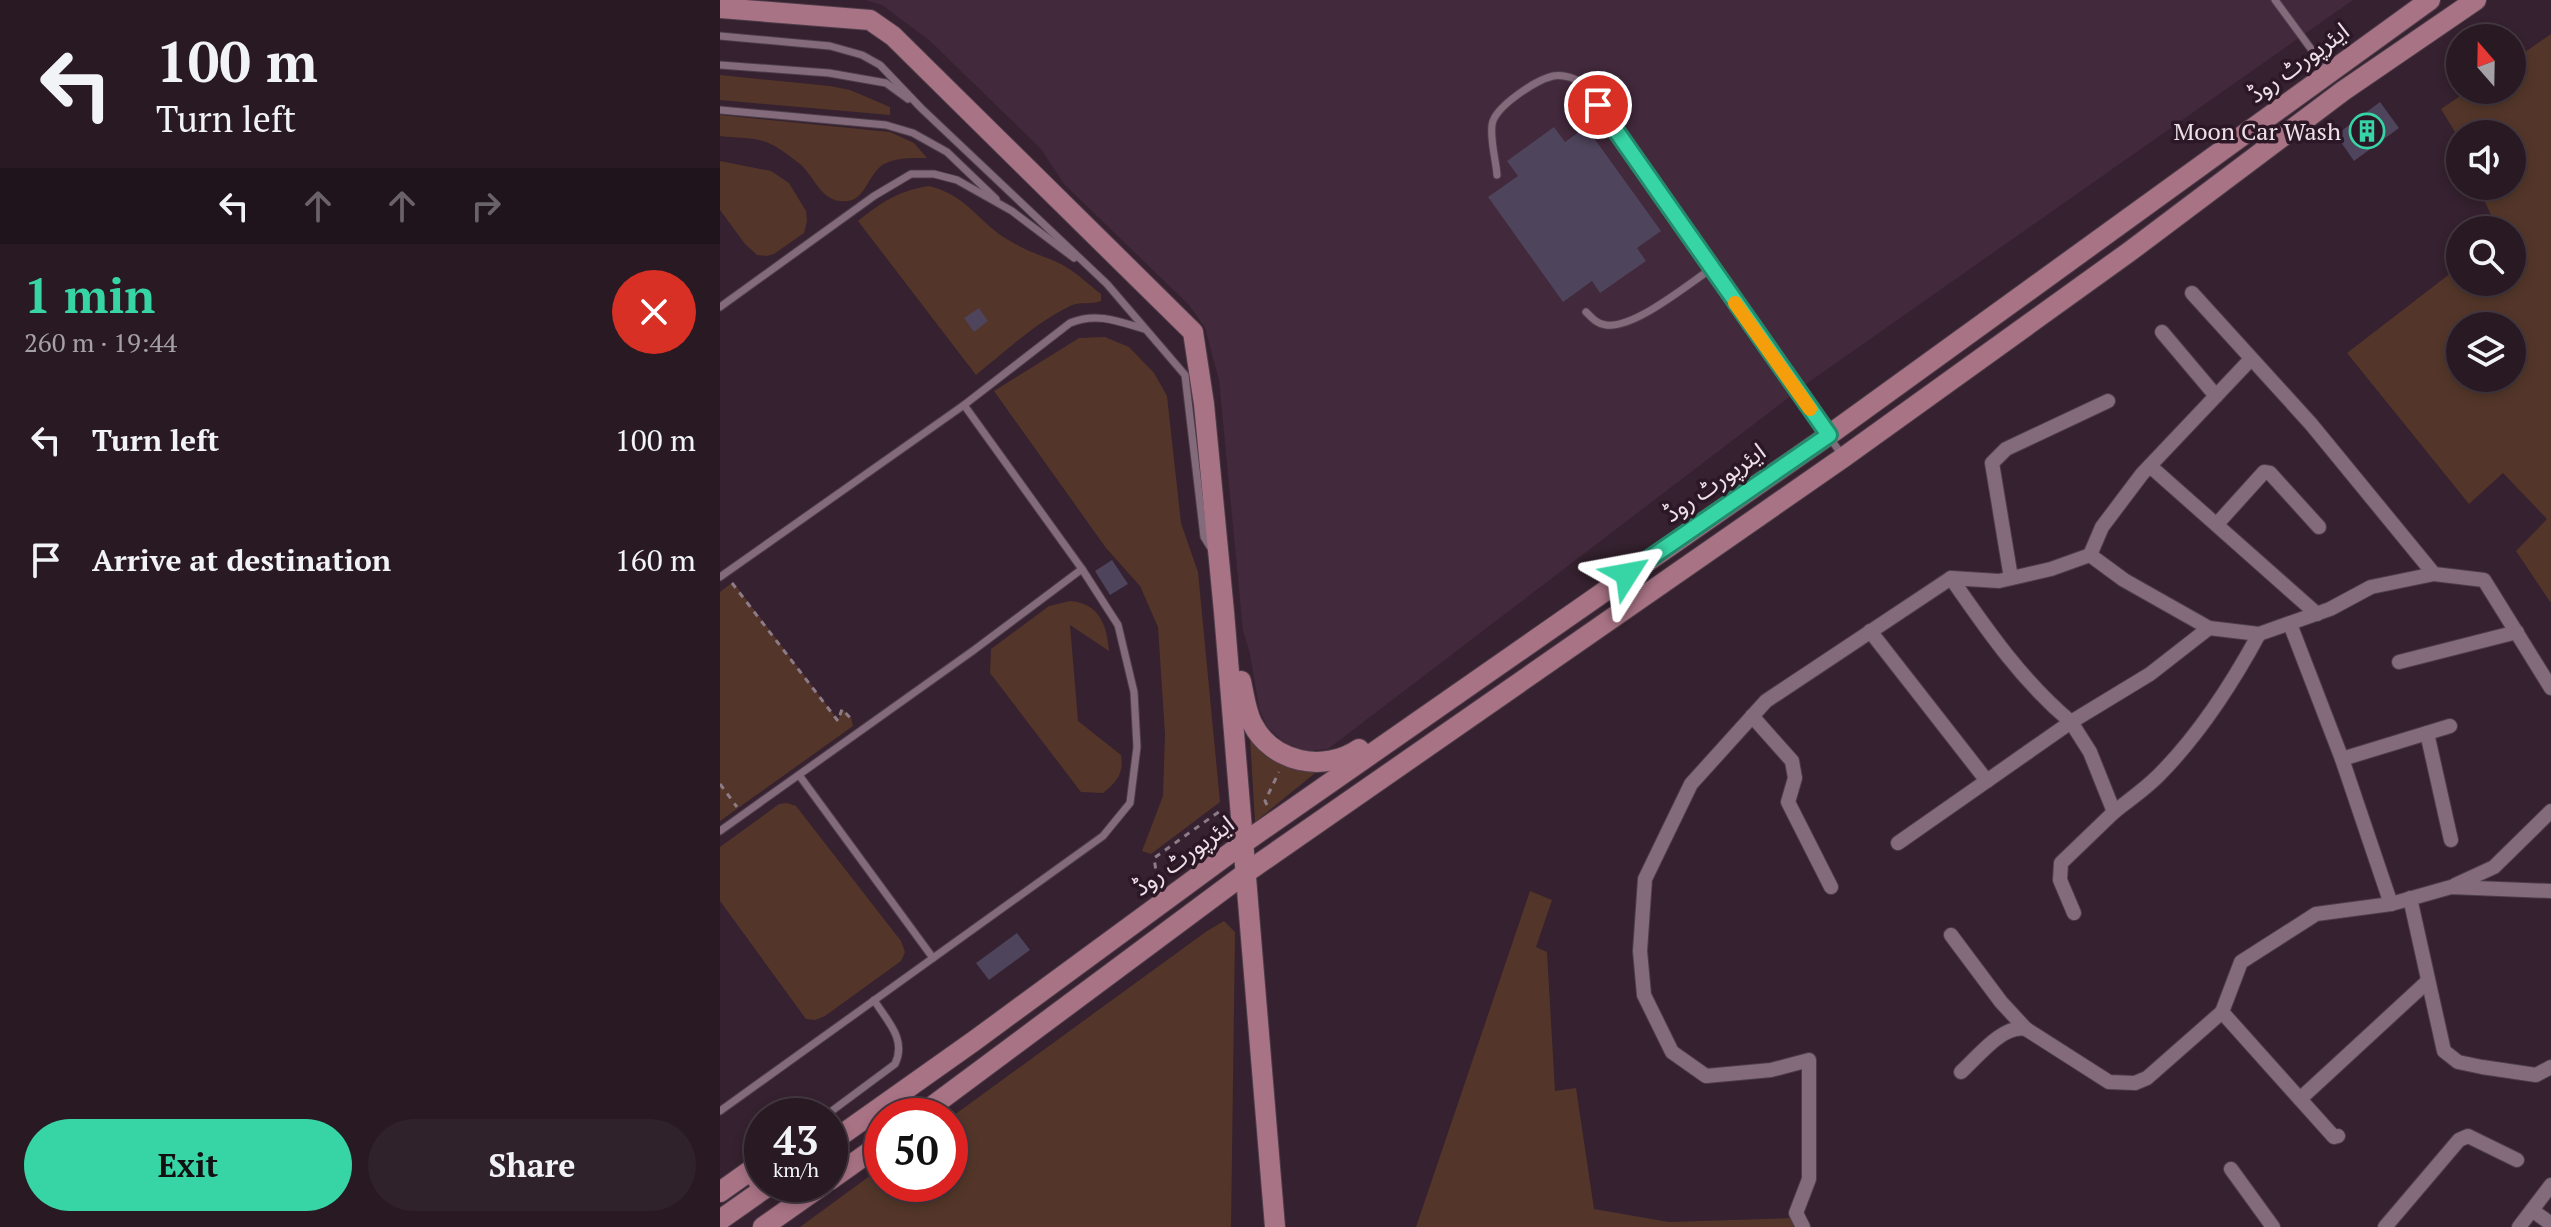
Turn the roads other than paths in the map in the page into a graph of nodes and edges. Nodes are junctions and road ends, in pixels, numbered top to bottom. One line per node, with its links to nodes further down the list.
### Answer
1 (2275, 0): 7 (lane)
2 (2430, 0): 7 (main road, ایئرپورٹ روڈ)
3 (2476, 0): 24 (main road, ایئرپورٹ روڈ)
4 (720, 8): 29 (main road)
5 (720, 36): 8 (lane)
6 (720, 65): 8 (lane)
7 (2328, 72): 23 (main road, ایئرپورٹ روڈ)
8 (921, 108): 13 (lane)
9 (720, 110): 11 (lane)
10 (1497, 175): 12 (lane)
11 (1006, 207): 13 (lane); 15 (lane)
12 (1711, 269): 16 (lane); 23 (lane)
13 (1107, 284): 17 (lane)
14 (2192, 293): 19 (street)
15 (720, 307)
16 (1586, 312)
17 (1147, 329): 22 (lane); 29 (lane)
18 (2162, 332): 20 (street)
19 (2251, 359): 20 (street); 31 (street)
20 (2216, 396): 25 (street)
21 (2108, 401): 34 (street)
22 (964, 405): 30 (lane); 32 (lane)
23 (1829, 435): 24 (lane); 45 (main road, ایئرپورٹ روڈ)
24 (1844, 457): 58 (main road, ایئرپورٹ روڈ)
25 (2150, 466): 26 (street); 28 (street)
26 (2217, 524): 27 (street); 36 (street)
27 (2319, 527)
28 (2090, 555): 34 (street); 38 (street)
29 (1219, 564): 35 (main road)
30 (1082, 569): 50 (lane); 66 (lane)
31 (2434, 574): 36 (street); 40 (street)
32 (720, 577)
33 (1951, 578): 34 (street); 39 (street); 46 (street)
34 (2011, 578)
35 (1224, 612): 45 (main road); 56 (main road)
36 (2317, 614): 37 (street)
37 (2290, 624): 41 (street); 49 (street)
38 (2209, 628): 41 (street); 46 (street)
39 (1870, 631): 44 (street); 51 (street)
40 (2517, 632): 42 (street); 43 (street)
41 (2259, 634): 53 (street)
42 (2399, 662)
43 (2551, 688)
44 (1752, 716): 59 (street); 91 (street)
45 (1424, 717): 56 (main road, ایئرپورٹ روڈ)
46 (2071, 722): 51 (street); 53 (street)
47 (2450, 726): 48 (street)
48 (2427, 733): 49 (street); 55 (street)
49 (2342, 759): 63 (street)
50 (799, 775): 54 (lane); 66 (lane)
51 (1987, 781): 57 (street)
52 (2551, 811): 60 (street)
53 (2114, 812): 64 (street)
54 (720, 831)
55 (2451, 840)
56 (1245, 842): 58 (main road); 77 (main road, ایئرپورٹ روڈ)
57 (1898, 843)
58 (1247, 872): 73 (main road, ایئرپورٹ روڈ); 90 (main road)
59 (1831, 887)
60 (2451, 887): 61 (street); 62 (street)
61 (2551, 891)
62 (2410, 898): 63 (street); 67 (street)
63 (2391, 904): 69 (street)
64 (2074, 913)
65 (1951, 935): 70 (street)
66 (933, 958): 68 (lane)
67 (2428, 981): 71 (street); 75 (street)
68 (874, 1000): 74 (lane); 76 (lane)
69 (2222, 1012): 70 (street); 75 (street)
70 (2026, 1029): 72 (street)
71 (2551, 1067)
72 (1961, 1072)
73 (943, 1098)
74 (848, 1099)
75 (2300, 1099): 78 (street)
76 (720, 1111)
77 (848, 1130)
78 (2338, 1136)
79 (2517, 1160): 93 (street)
80 (2231, 1169): 92 (street)
81 (744, 1175): 83 (main road)
82 (2551, 1185): 86 (street)
83 (720, 1192)
84 (745, 1202): 87 (main road)
85 (798, 1202): 89 (main road)
86 (2532, 1210): 88 (street); 94 (street)
87 (720, 1220)
88 (2551, 1224)
89 (763, 1227)
90 (1275, 1227)
91 (1803, 1227)
92 (2273, 1227)
93 (2385, 1227)
94 (2519, 1227)

